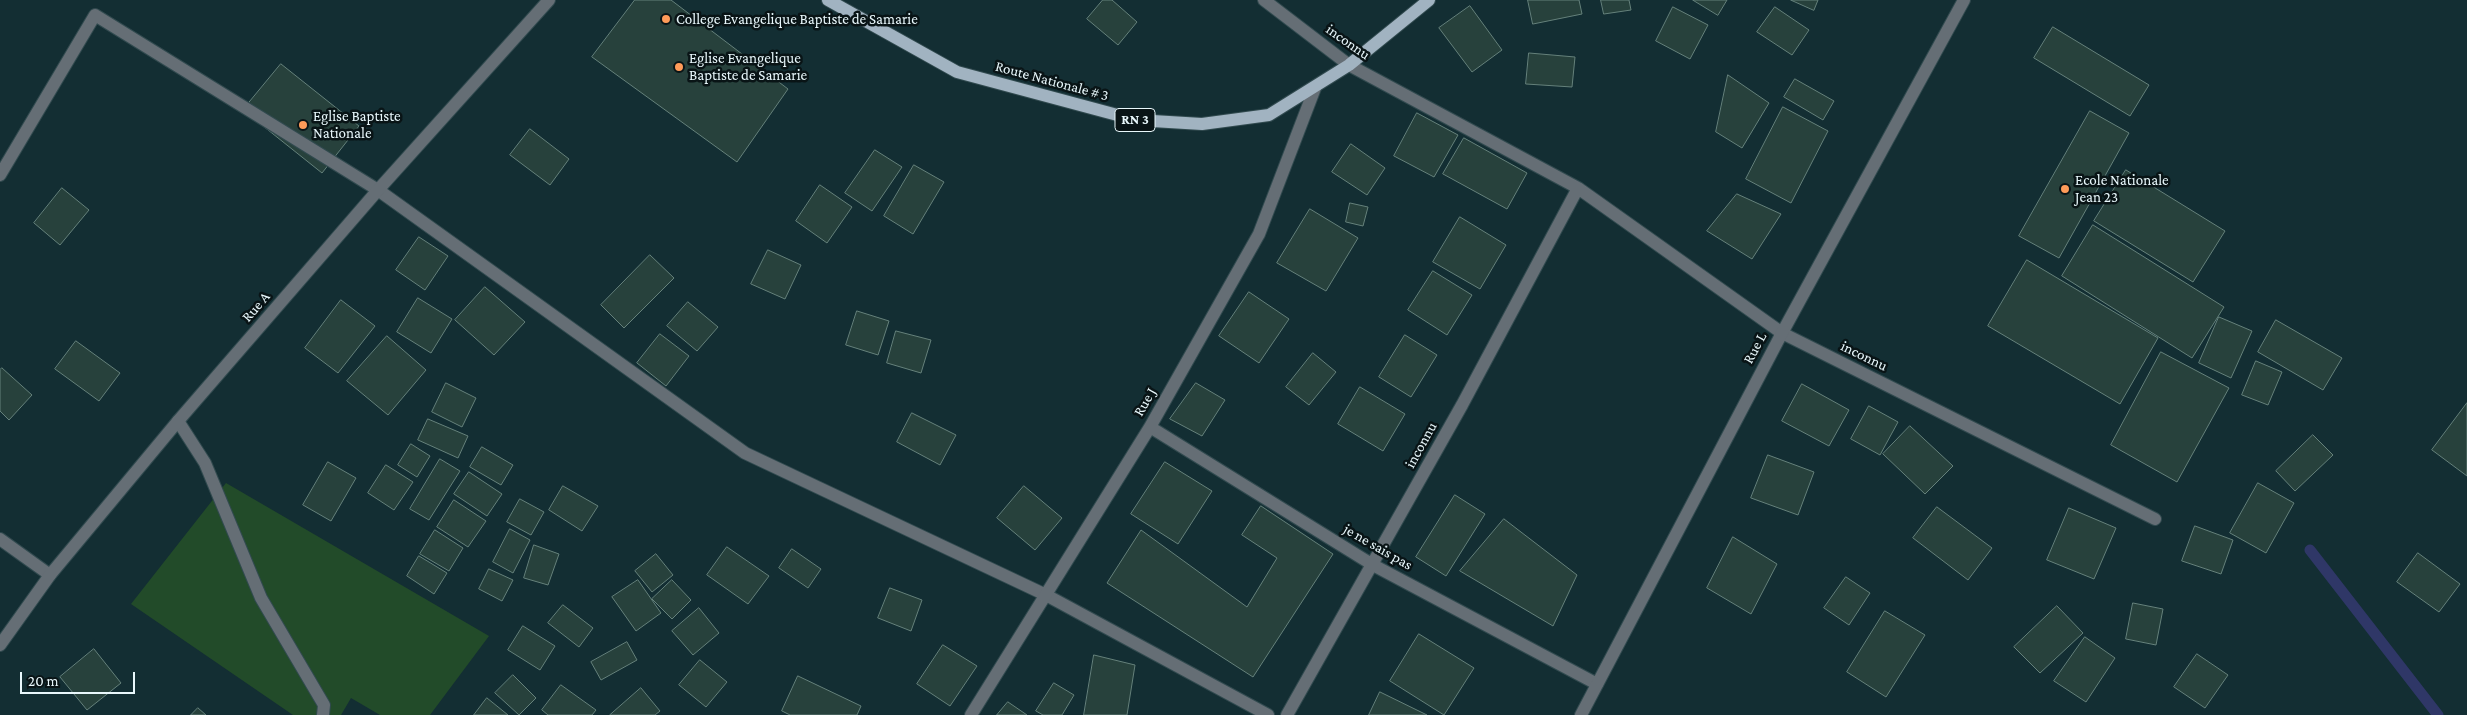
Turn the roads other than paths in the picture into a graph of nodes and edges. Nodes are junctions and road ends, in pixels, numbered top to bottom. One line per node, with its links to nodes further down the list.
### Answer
1 (549, 0): 10 (street, Rue A)
2 (828, 0): 7 (main road, Route Nationale # 3 / RN 3)
3 (1264, 0): 6 (street, inconnu)
4 (1429, 0): 6 (main road, Route Nationale # 3 / RN 3)
5 (1964, 0): 11 (street, Rue L)
6 (1349, 65): 7 (main road, Route Nationale # 3 / RN 3); 9 (street, inconnu)
7 (1315, 88): 13 (street, Rue J)
8 (0, 175): 10 (street)
9 (1578, 188): 11 (street, inconnu); 16 (street, inconnu)
10 (378, 190): 12 (street, Rue A); 18 (street)
11 (1782, 333): 14 (street, inconnu); 20 (street, Rue L)
12 (178, 421): 17 (street, Rue A); 21 (street)
13 (1150, 427): 16 (street, je ne sais pas); 18 (street, Rue J)
14 (2155, 519)
15 (0, 539): 17 (street)
16 (1373, 565): 20 (street, je ne sais pas); 24 (street, inconnu)
17 (50, 575): 19 (street, Rue A)
18 (1046, 595): 22 (street, Rue J); 23 (street)
19 (0, 645)
20 (1598, 684): 25 (street, Rue L)
21 (323, 715)
22 (971, 715)
23 (1268, 715)
24 (1287, 715)
25 (1581, 715)

